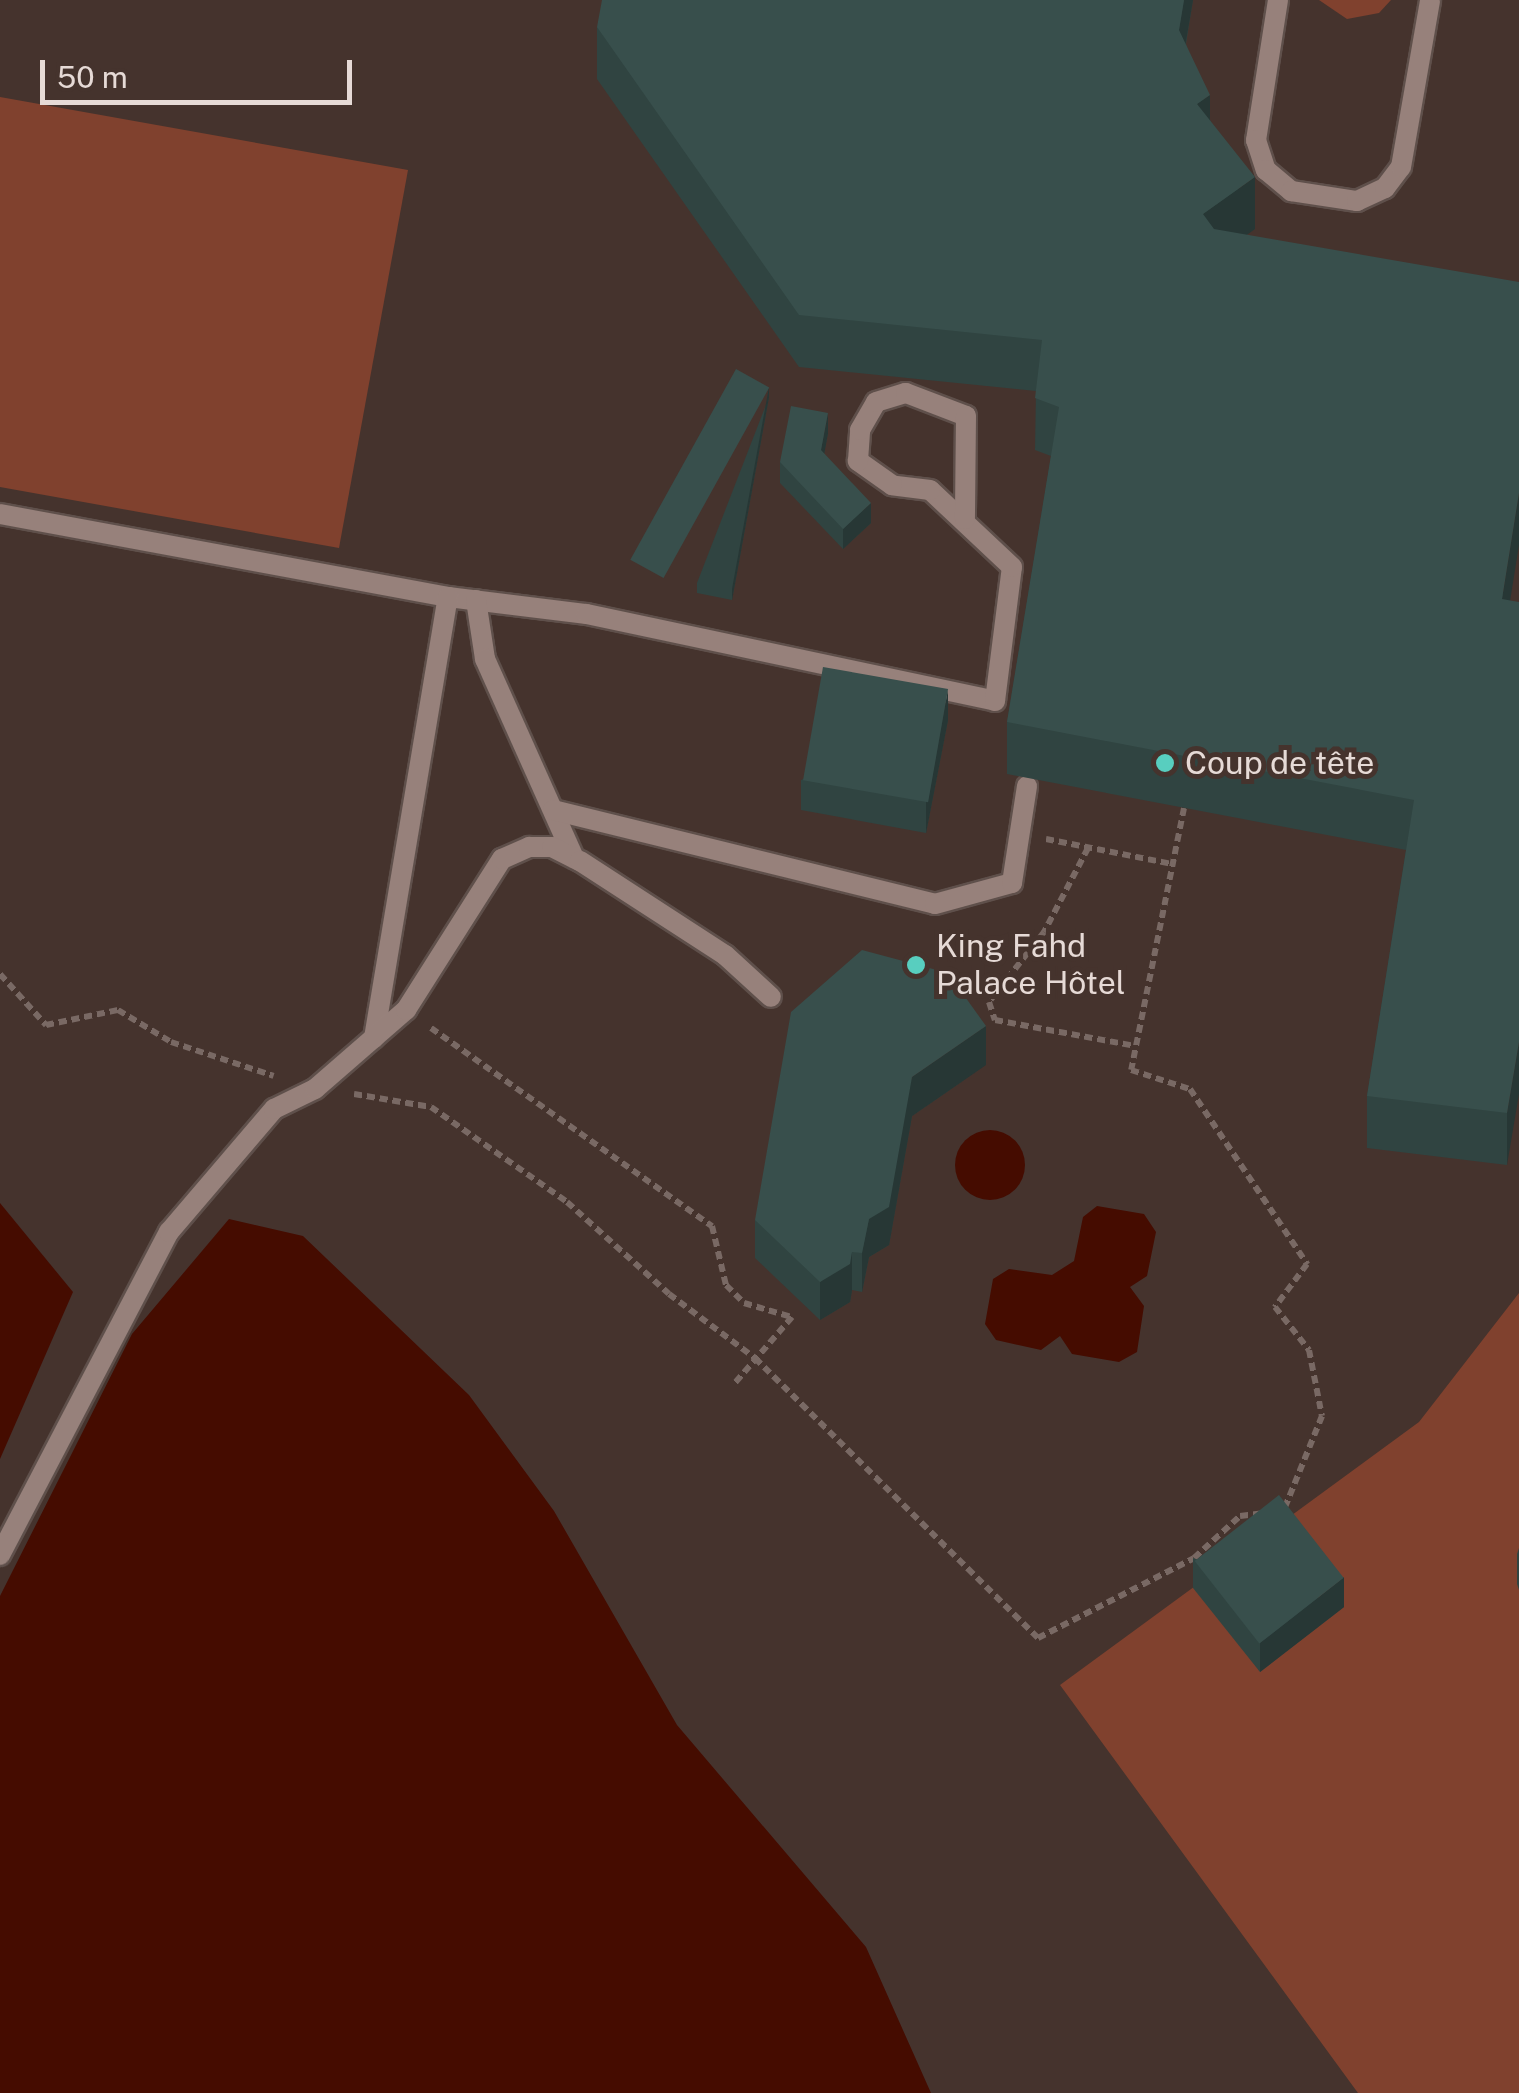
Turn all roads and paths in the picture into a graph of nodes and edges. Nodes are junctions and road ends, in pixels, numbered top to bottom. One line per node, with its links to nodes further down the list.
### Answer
1 (1278, 0): 2 (lane)
2 (1430, 0)
3 (0, 514): 5 (lane)
4 (965, 519): 4 (lane); 6 (lane)
5 (448, 597): 6 (lane); 17 (lane)
6 (476, 600): 9 (lane)
7 (1027, 786): 10 (lane)
8 (1184, 808): 13 (path)
9 (553, 810): 10 (lane); 12 (lane)
10 (1020, 834): 11 (path)
11 (1088, 848): 13 (path); 18 (path)
12 (574, 858): 15 (lane); 16 (lane)
13 (1172, 864): 18 (path)
14 (0, 974): 19 (path)
15 (771, 997)
16 (406, 1010): 17 (lane); 20 (path)
17 (374, 1038): 19 (lane)
18 (1136, 1046): 20 (path)
19 (315, 1090): 20 (path); 22 (lane)
20 (756, 1358): 21 (path)
21 (734, 1384)
22 (0, 1555)

